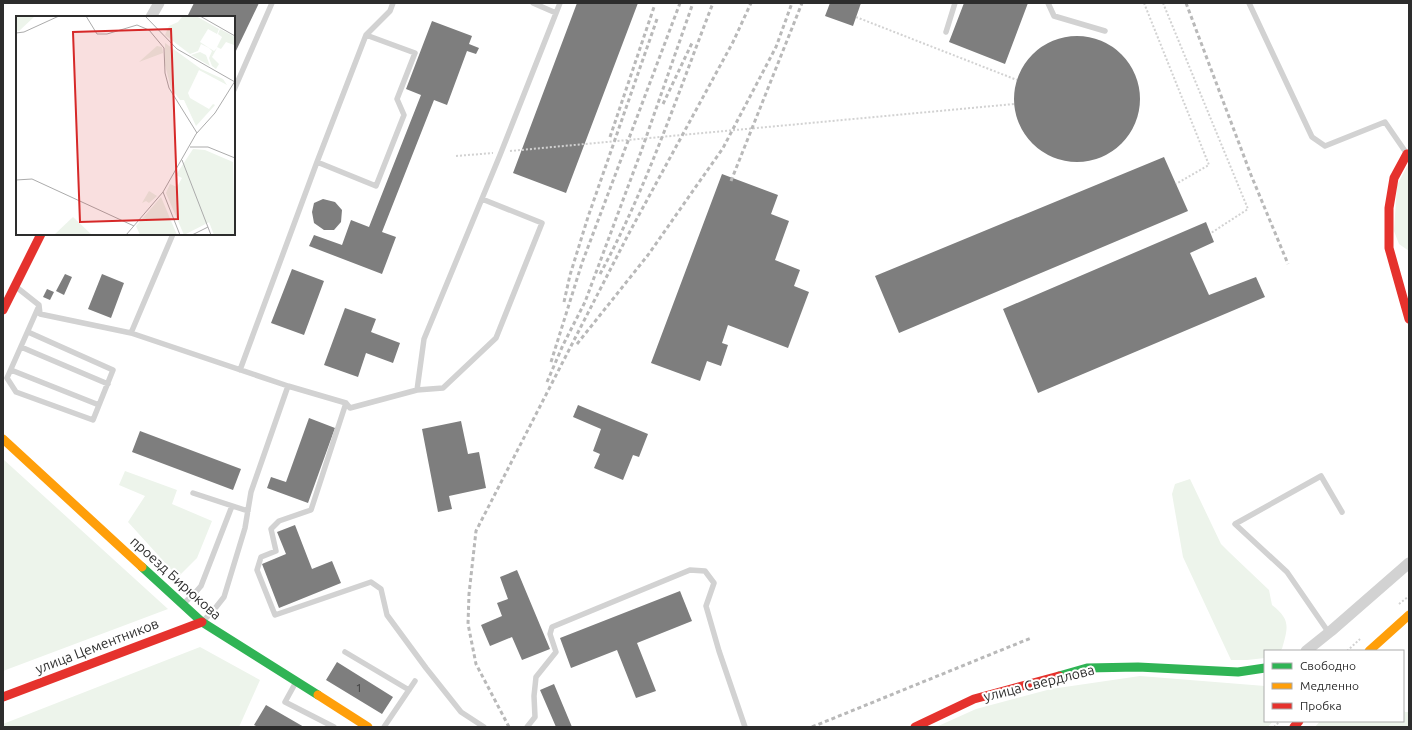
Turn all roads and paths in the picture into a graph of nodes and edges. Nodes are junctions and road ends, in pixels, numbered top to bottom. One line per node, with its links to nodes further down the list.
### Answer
1 (159, 3): 12 (street)
2 (272, 3): 18 (lane)
3 (393, 3): 16 (lane)
4 (533, 3): 11 (lane)
5 (560, 3): 11 (lane)
6 (955, 3): 15 (lane)
7 (1048, 3): 14 (lane)
8 (1144, 3): 25 (path)
9 (1163, 3): 27 (path)
10 (1249, 3): 22 (lane)
11 (556, 13): 26 (lane)
12 (152, 16)
13 (856, 17): 17 (path)
14 (1105, 31)
15 (946, 32)
16 (366, 35): 24 (lane); 24 (lane)
17 (1017, 80)
18 (235, 88)
19 (1014, 104): 21 (path)
20 (496, 152): 23 (path)
21 (504, 152)
22 (1408, 154): 33 (street)
23 (456, 156)
24 (317, 162): 38 (lane)
25 (1176, 184)
26 (482, 199): 41 (lane); 41 (lane)
27 (1211, 233)
28 (40, 235): 30 (street)
29 (173, 235): 35 (lane)
30 (15, 286): 31 (lane); 32 (street)
31 (39, 305): 34 (lane); 35 (lane)
32 (3, 310)
33 (1409, 319)
34 (28, 332): 36 (lane); 39 (lane)
35 (130, 333): 38 (lane)
36 (21, 347): 37 (lane); 39 (lane)
37 (11, 370): 43 (lane); 43 (lane)
38 (240, 370): 40 (lane)
39 (108, 384): 43 (lane)
40 (288, 386): 42 (lane); 47 (lane)
41 (416, 390): 42 (lane)
42 (346, 403): 65 (lane)
43 (99, 405)
44 (3, 439): 50 (street, проезд Бирюкова)
45 (193, 493): 46 (lane)
46 (232, 506): 47 (lane); 50 (lane)
47 (248, 511): 52 (lane)
48 (1342, 512): 53 (lane)
49 (1409, 563): 53 (street)
50 (182, 605): 52 (street, проезд Бирюкова)
51 (1409, 615): 55 (street)
52 (202, 622): 59 (street, проезд Бирюкова); 61 (street, улица Цементников)
53 (1329, 633): 54 (street)
54 (1307, 650)
55 (1370, 650)
56 (345, 652): 60 (lane)
57 (1264, 668): 68 (street, улица Свердлова)
58 (415, 681): 60 (lane)
59 (296, 682): 62 (lane); 63 (street, проезд Бирюкова)
60 (408, 690): 64 (lane)
61 (3, 697)
62 (334, 727)
63 (368, 727)
64 (384, 727)
65 (484, 727)
66 (527, 727): 67 (lane)
67 (745, 727)
68 (915, 727)

